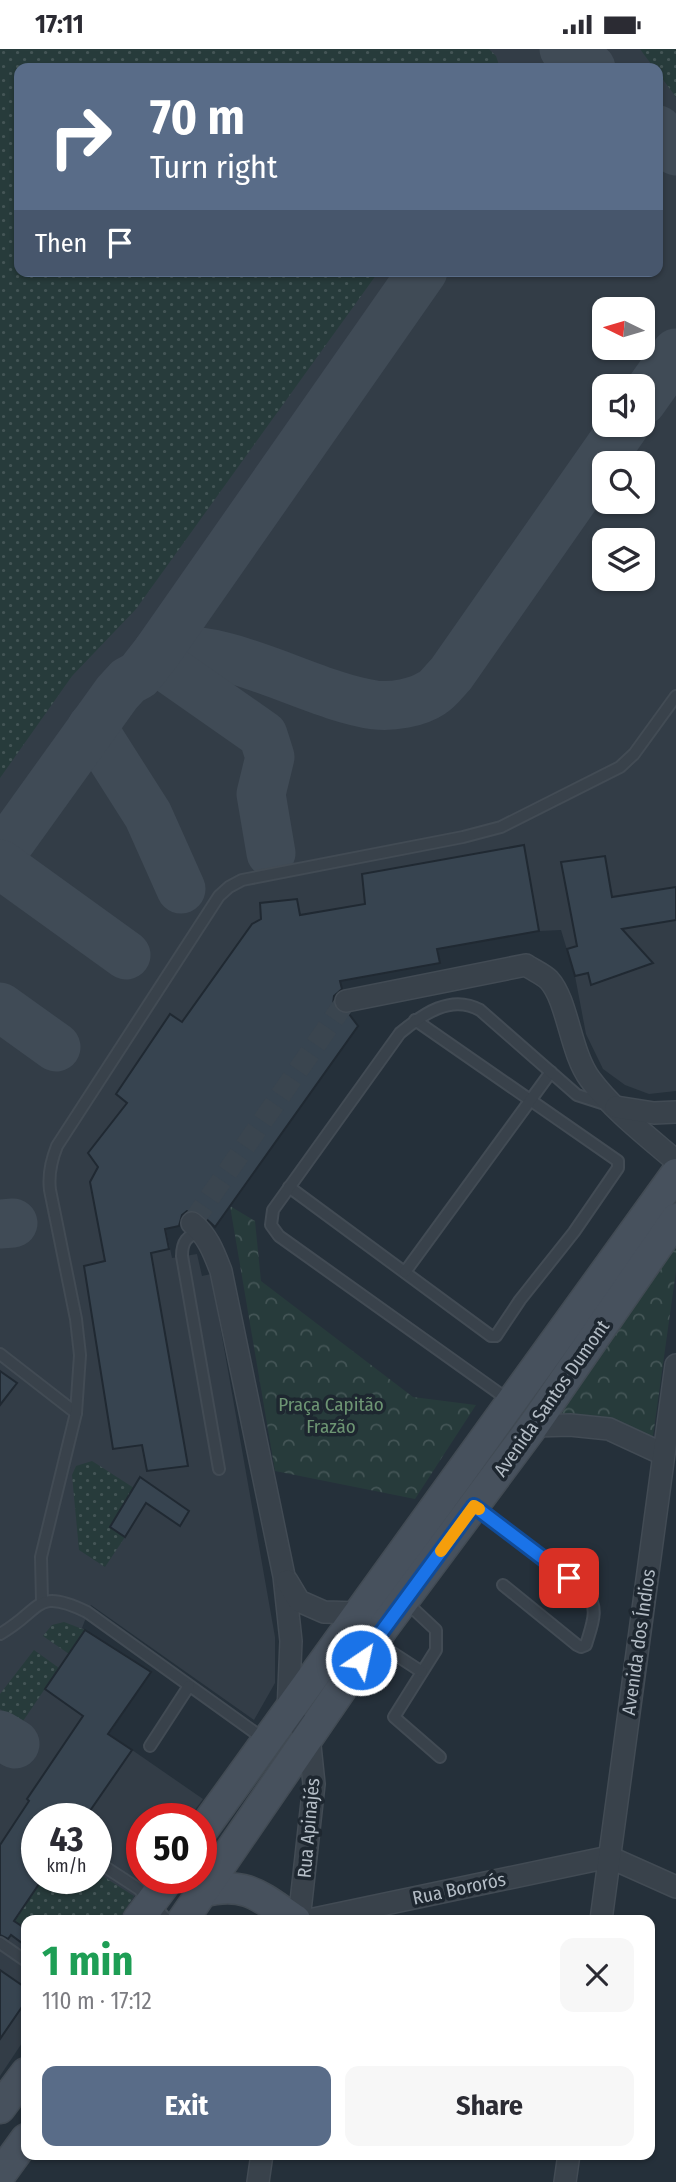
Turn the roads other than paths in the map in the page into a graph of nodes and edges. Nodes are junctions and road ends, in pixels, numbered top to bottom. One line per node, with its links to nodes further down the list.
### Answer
1 (676, 696): 17 (lane)
2 (346, 1001): 6 (street)
3 (415, 1020): 4 (lane); 5 (lane); 10 (lane)
4 (551, 1072): 5 (lane); 6 (lane)
5 (530, 1102): 13 (lane); 13 (lane)
6 (615, 1107): 7 (street); 8 (street)
7 (676, 1112)
8 (676, 1161)
9 (676, 1174): 16 (main road, Avenida Santos Dumont)
10 (289, 1187): 13 (lane); 16 (lane)
11 (676, 1219): 18 (main road, Avenida Santos Dumont)
12 (197, 1227): 21 (lane); 23 (street)
13 (405, 1272)
14 (0, 1354): 17 (lane)
15 (676, 1365): 19 (street, Avenida dos Índios)
16 (512, 1402): 27 (main road, Avenida Santos Dumont)
17 (76, 1413): 26 (lane)
18 (533, 1426): 20 (street); 22 (main road, Avenida Santos Dumont)
19 (671, 1428): 20 (street, Avenida dos Índios)
20 (663, 1454): 37 (street, Avenida dos Índios)
21 (219, 1469)
22 (474, 1506): 24 (lane); 25 (main road, Avenida Santos Dumont)
23 (284, 1576): 27 (street); 31 (street)
24 (503, 1585)
25 (404, 1600): 27 (main road, Avenida Santos Dumont); 29 (lane)
26 (42, 1601): 28 (lane); 30 (lane)
27 (372, 1627): 29 (lane); 31 (main road, Avenida Santos Dumont); 32 (main road, Avenida Santos Dumont)
28 (0, 1633)
29 (422, 1672): 35 (lane)
30 (189, 1686): 33 (lane); 34 (lane)
31 (288, 1712): 32 (street); 33 (main road, Avenida Santos Dumont)
32 (309, 1737): 38 (main road, Avenida Santos Dumont); 46 (street, Rua Apinajés)
33 (267, 1741): 36 (main road, Avenida Santos Dumont)
34 (150, 1746)
35 (440, 1757)
36 (217, 1810)
37 (609, 1857): 40 (street); 47 (street, Rua Bororós); 48 (street, Avenida dos Índios)
38 (217, 1870)
39 (112, 1871): 43 (lane)
40 (676, 1887)
41 (217, 1888): 45 (main road)
42 (201, 1894): 44 (main road, Avenida Santos Dumont)
43 (156, 1905)
44 (186, 1915)
45 (289, 1915)
46 (298, 1915)
47 (333, 1915)
48 (602, 1915)
49 (0, 1943): 50 (lane)
50 (21, 1958)
51 (21, 2080): 52 (main road)
52 (0, 2108)
53 (21, 2146): 56 (main road)
54 (261, 2160): 57 (street)
55 (568, 2160): 58 (street)
56 (0, 2175)
57 (258, 2182)
58 (565, 2182)

